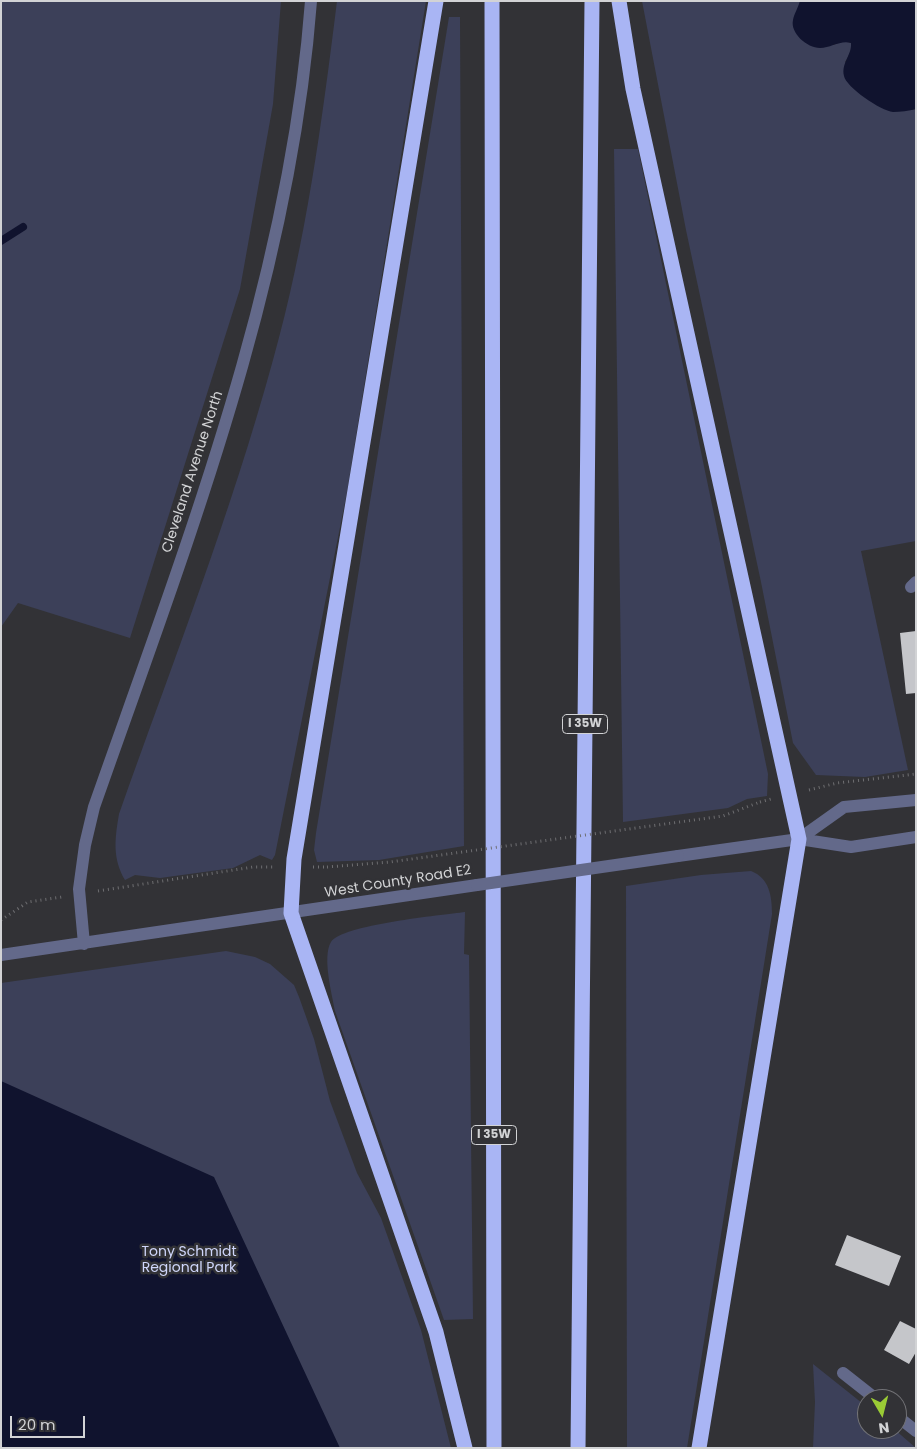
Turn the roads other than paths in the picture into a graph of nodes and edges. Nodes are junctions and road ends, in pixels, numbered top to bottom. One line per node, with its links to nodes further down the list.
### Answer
1 (311, 1): 10 (street, Cleveland Avenue North)
2 (436, 1): 9 (highway)
3 (492, 1): 15 (highway, I 35W)
4 (592, 1): 16 (highway, I 35W)
5 (619, 1): 8 (highway)
6 (916, 800): 8 (street, West County Road E2)
7 (916, 837): 8 (street, West County Road E2)
8 (799, 839): 9 (street, West County Road E2, bridge); 17 (highway)
9 (291, 913): 10 (street, West County Road E2); 14 (highway)
10 (84, 944): 11 (street, West County Road E2)
11 (1, 955)
12 (843, 1373): 13 (street)
13 (863, 1389)
14 (465, 1448)
15 (494, 1448)
16 (578, 1448)
17 (699, 1448)

